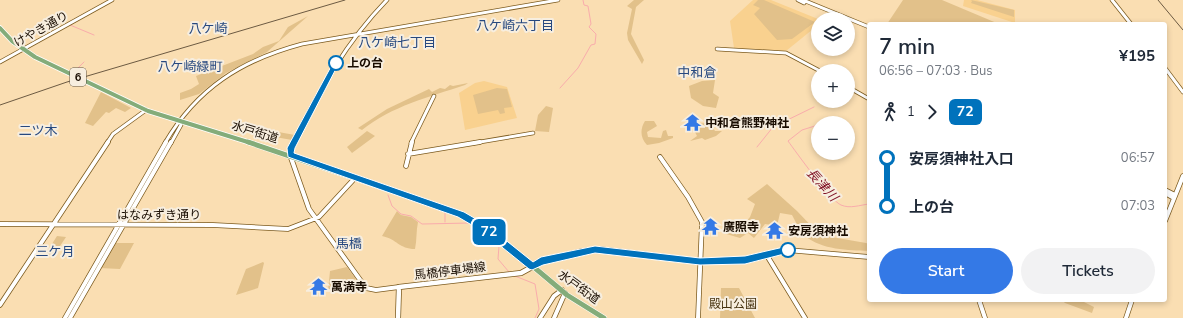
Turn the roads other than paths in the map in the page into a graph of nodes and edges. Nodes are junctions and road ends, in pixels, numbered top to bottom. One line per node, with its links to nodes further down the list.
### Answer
1 (112, 0): 14 (street, けやき通り)
2 (387, 0): 13 (street)
3 (558, 0): 13 (street)
4 (798, 0): 7 (street)
5 (803, 0): 10 (street)
6 (1112, 0): 8 (street)
7 (827, 12)
8 (1129, 22)
9 (855, 23): 11 (street)
10 (867, 27)
11 (867, 27)
12 (0, 28): 14 (highway, 水戸街道 / 6)
13 (356, 34): 24 (street); 26 (street)
14 (23, 49): 16 (street, けやき通り); 23 (highway, 水戸街道 / 6)
15 (717, 49): 17 (street)
16 (0, 62)
17 (811, 66)
18 (1167, 71): 20 (street)
19 (855, 91): 22 (street)
20 (1183, 92)
21 (434, 96): 27 (street)
22 (867, 98)
23 (146, 110): 24 (highway, 水戸街道 / 6); 38 (street)
24 (180, 121): 26 (highway, 水戸街道 / 6); 39 (street)
25 (533, 132): 27 (street)
26 (290, 154): 31 (highway, 水戸街道 / 6); 36 (street)
27 (408, 154): 29 (street)
28 (660, 158): 42 (street)
29 (406, 166)
30 (1183, 176): 34 (street)
31 (355, 177): 36 (street); 43 (highway, 水戸街道 / 6)
32 (1167, 191): 34 (street)
33 (1167, 194): 34 (street)
34 (1174, 196): 35 (street)
35 (1167, 215)
36 (316, 218): 39 (street, はなみずき通り); 44 (street)
37 (0, 224): 38 (street, はなみずき通り)
38 (53, 224): 39 (street, はなみずき通り); 48 (street)
39 (121, 224): 49 (street); 50 (street)
40 (766, 254): 41 (street); 42 (street); 56 (street)
41 (867, 257)
42 (700, 262): 43 (street); 55 (street)
43 (532, 267): 44 (main road, 馬橋停車場線); 45 (highway, 水戸街道 / 6)
44 (399, 287): 51 (main road, 馬橋停車場線)
45 (564, 292): 52 (street); 53 (street); 54 (highway, 水戸街道 / 6)
46 (980, 302): 57 (street)
47 (1131, 302): 58 (street)
48 (0, 305)
49 (65, 318)
50 (70, 318)
51 (398, 318)
52 (540, 318)
53 (554, 318)
54 (604, 318)
55 (698, 318)
56 (805, 318)
57 (985, 318)
58 (1126, 318)

